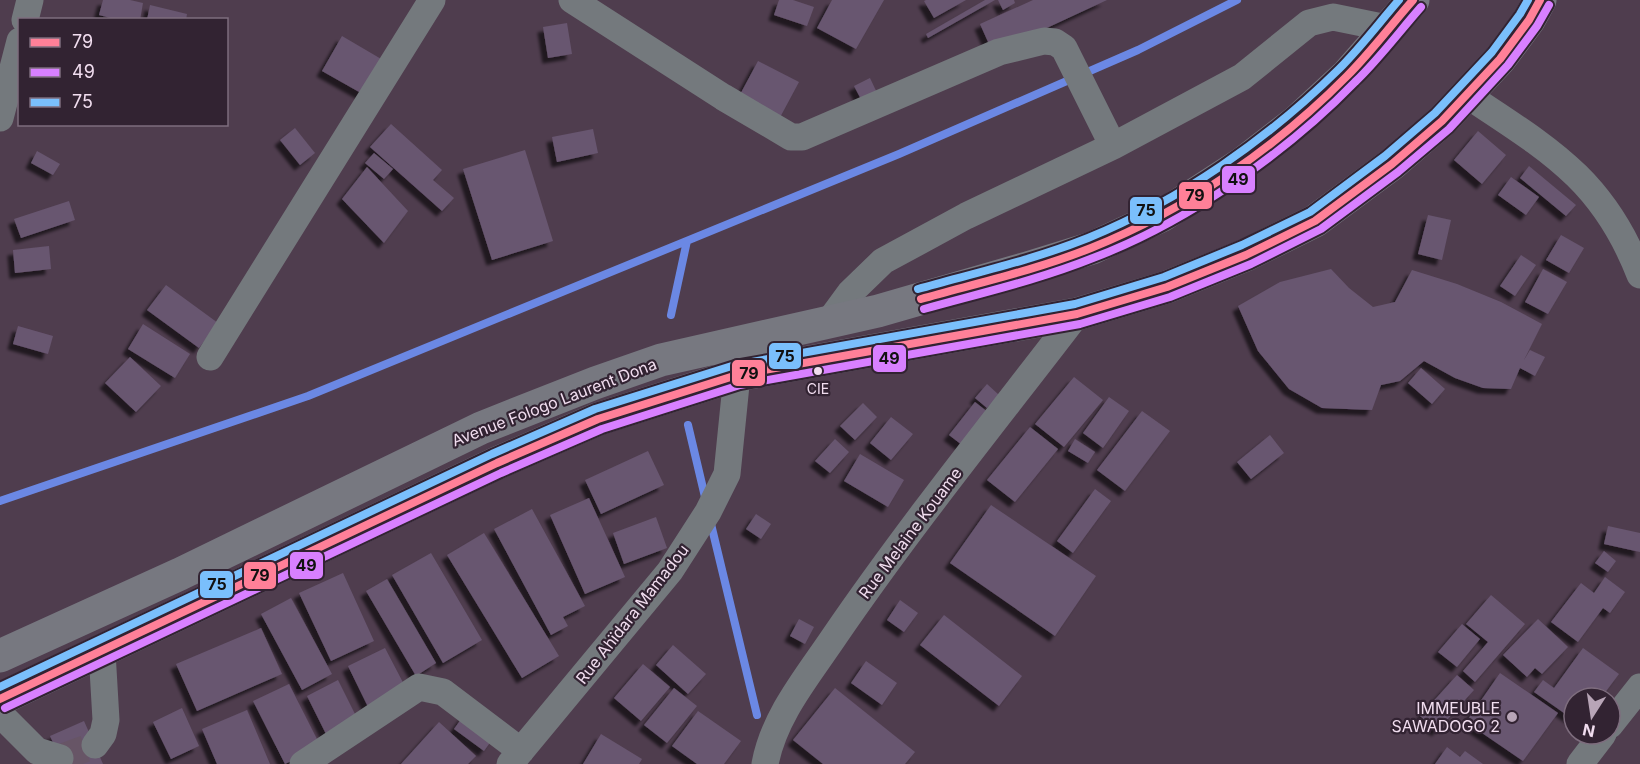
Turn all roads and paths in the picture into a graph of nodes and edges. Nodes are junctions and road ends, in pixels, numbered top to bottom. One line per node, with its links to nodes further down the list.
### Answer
1 (30, 0): 6 (street)
2 (432, 0): 15 (street)
3 (572, 0): 11 (street)
4 (1413, 0): 7 (main road, Avenue Fologo Laurent Dona)
5 (1540, 0): 9 (main road, Avenue Fologo Laurent Dona)
6 (26, 18)
7 (1387, 28): 11 (street); 14 (main road, Avenue Fologo Laurent Dona)
8 (18, 49): 10 (street)
9 (1467, 94): 12 (street); 13 (main road, Avenue Fologo Laurent Dona)
10 (0, 118)
11 (1113, 146): 14 (street)
12 (1640, 275)
13 (1077, 314): 16 (main road, Avenue Fologo Laurent Dona); 28 (street, Rue Melaine Kouame)
14 (828, 322): 16 (main road, Avenue Fologo Laurent Dona)
15 (210, 357)
16 (734, 359): 17 (main road, Avenue Fologo Laurent Dona); 18 (main road, Avenue Fologo Laurent Dona); 25 (street, Rue Ahïdara Mamadou)
17 (102, 652): 20 (main road, Avenue Fologo Laurent Dona); 23 (street)
18 (0, 656)
19 (1640, 687): 21 (street)
20 (0, 699)
21 (1622, 710)
22 (0, 714): 26 (street)
23 (95, 745)
24 (1594, 746): 29 (street)
25 (516, 757): 27 (street)
26 (60, 758)
27 (303, 764)
28 (765, 764)
29 (1580, 764)

